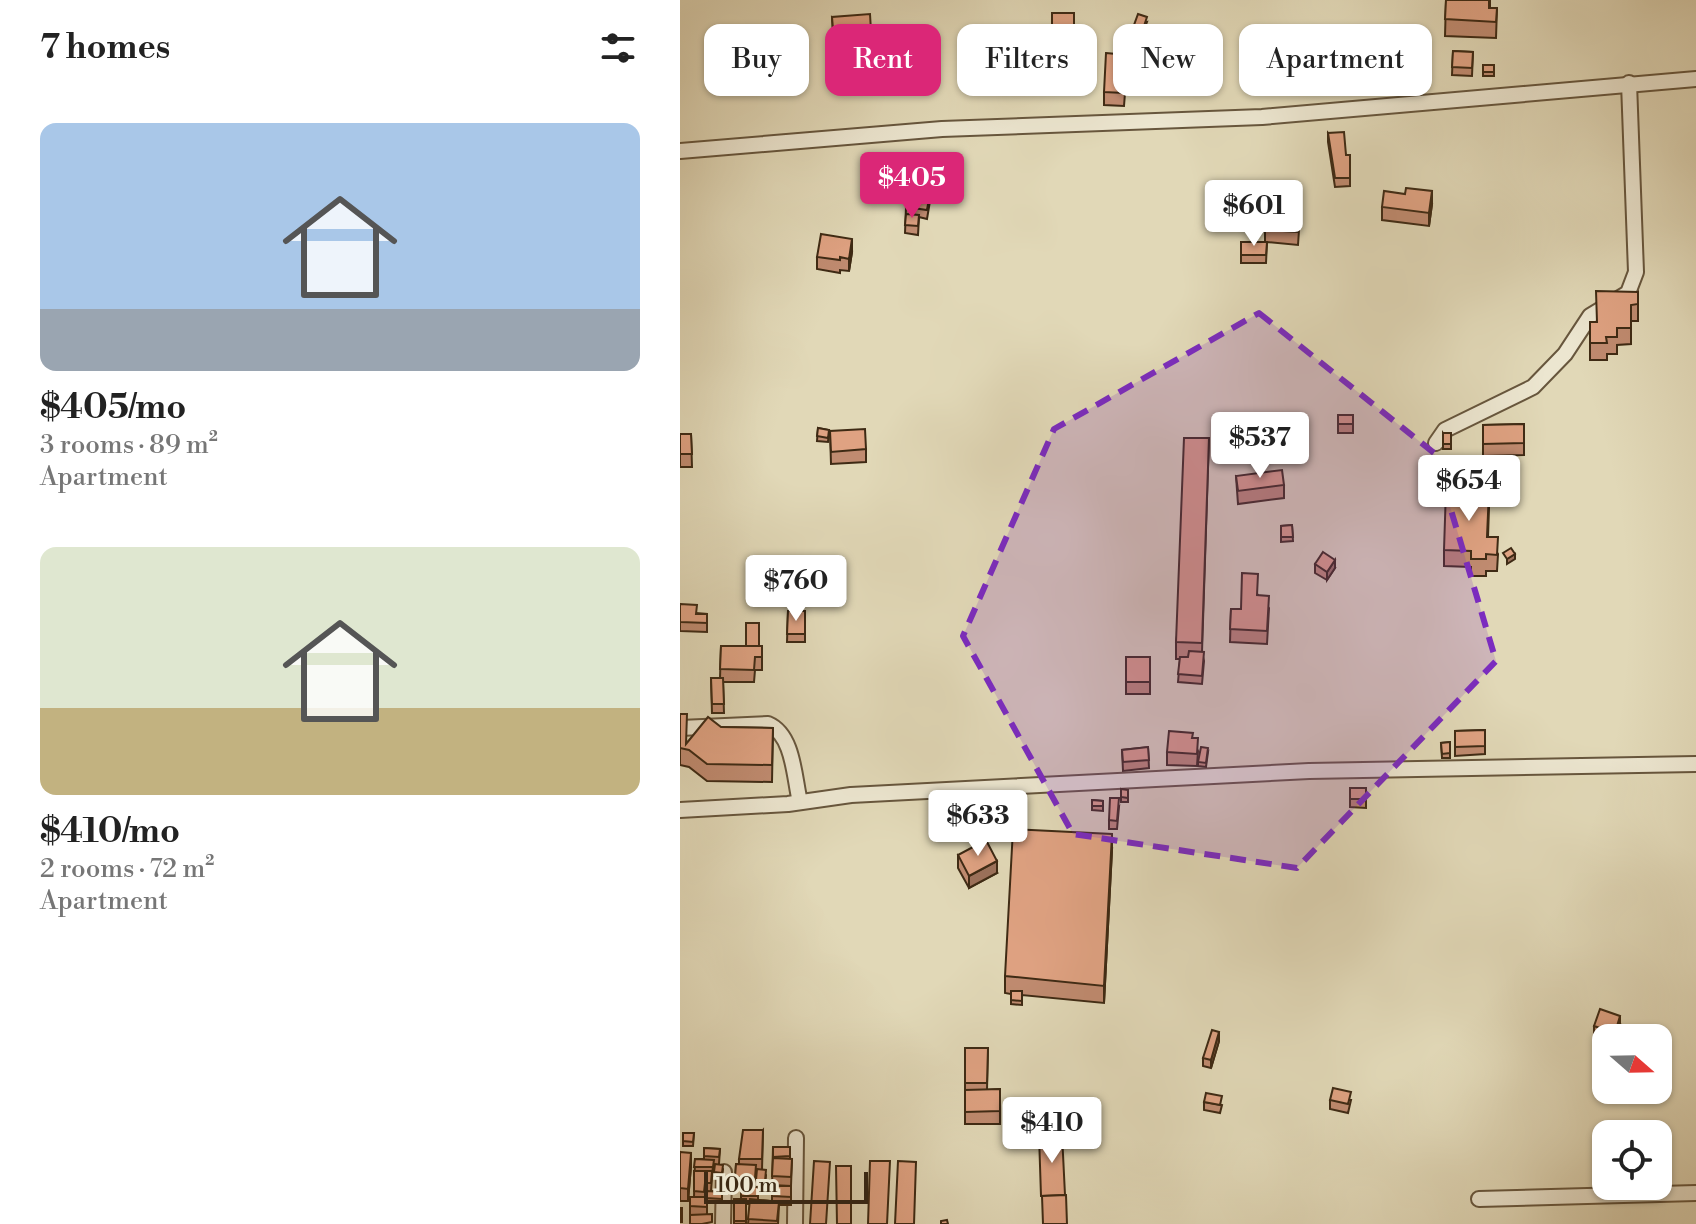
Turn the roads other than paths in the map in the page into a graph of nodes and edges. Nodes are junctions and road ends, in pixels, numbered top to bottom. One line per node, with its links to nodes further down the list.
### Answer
1 (1696, 79): 2 (street)
2 (1629, 83): 3 (street); 4 (street)
3 (680, 151)
4 (1436, 443)
5 (680, 728): 7 (street)
6 (1696, 764): 7 (street)
7 (800, 802): 8 (street)
8 (680, 810)
9 (796, 1138): 14 (street)
10 (724, 1172): 13 (street)
11 (1696, 1193): 12 (street)
12 (1479, 1199)
13 (723, 1224)
14 (795, 1224)

